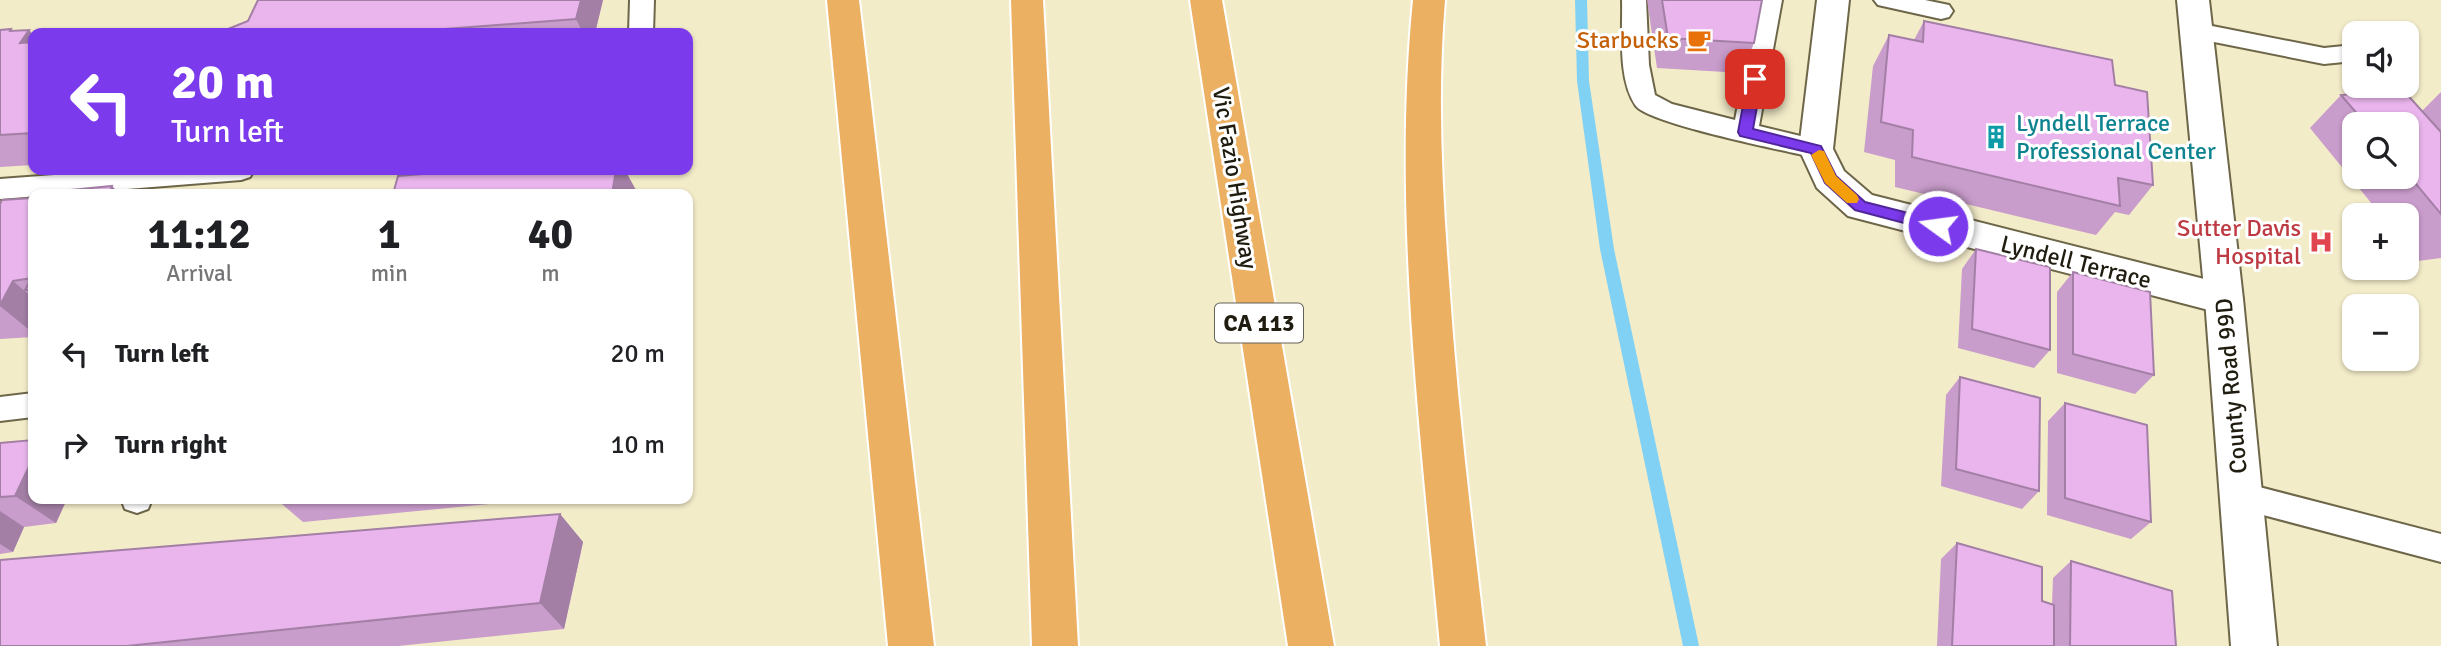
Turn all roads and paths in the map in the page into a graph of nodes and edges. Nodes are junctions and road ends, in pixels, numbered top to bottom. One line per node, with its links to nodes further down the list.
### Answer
1 (642, 0): 12 (lane)
2 (844, 0): 23 (highway)
3 (1027, 0): 24 (highway)
4 (1206, 0): 25 (highway, Vic Fazio Highway / CA 113)
5 (1429, 0): 26 (highway)
6 (1634, 0): 14 (lane)
7 (1770, 0): 14 (lane)
8 (1833, 0): 15 (street)
9 (1886, 0): 10 (lane)
10 (1941, 11)
11 (2195, 15): 13 (lane); 18 (street, County Road 99D)
12 (641, 28)
13 (2342, 54)
14 (1745, 132): 15 (lane)
15 (1816, 149): 18 (street, Lyndell Terrace)
16 (178, 175): 17 (lane)
17 (0, 189)
18 (2224, 299): 21 (street, County Road 99D)
19 (28, 405): 20 (lane)
20 (0, 408)
21 (2240, 496): 22 (lane); 27 (street, County Road 99D)
22 (2441, 548)
23 (911, 646)
24 (1055, 646)
25 (1311, 646)
26 (1463, 646)
27 (2254, 646)

